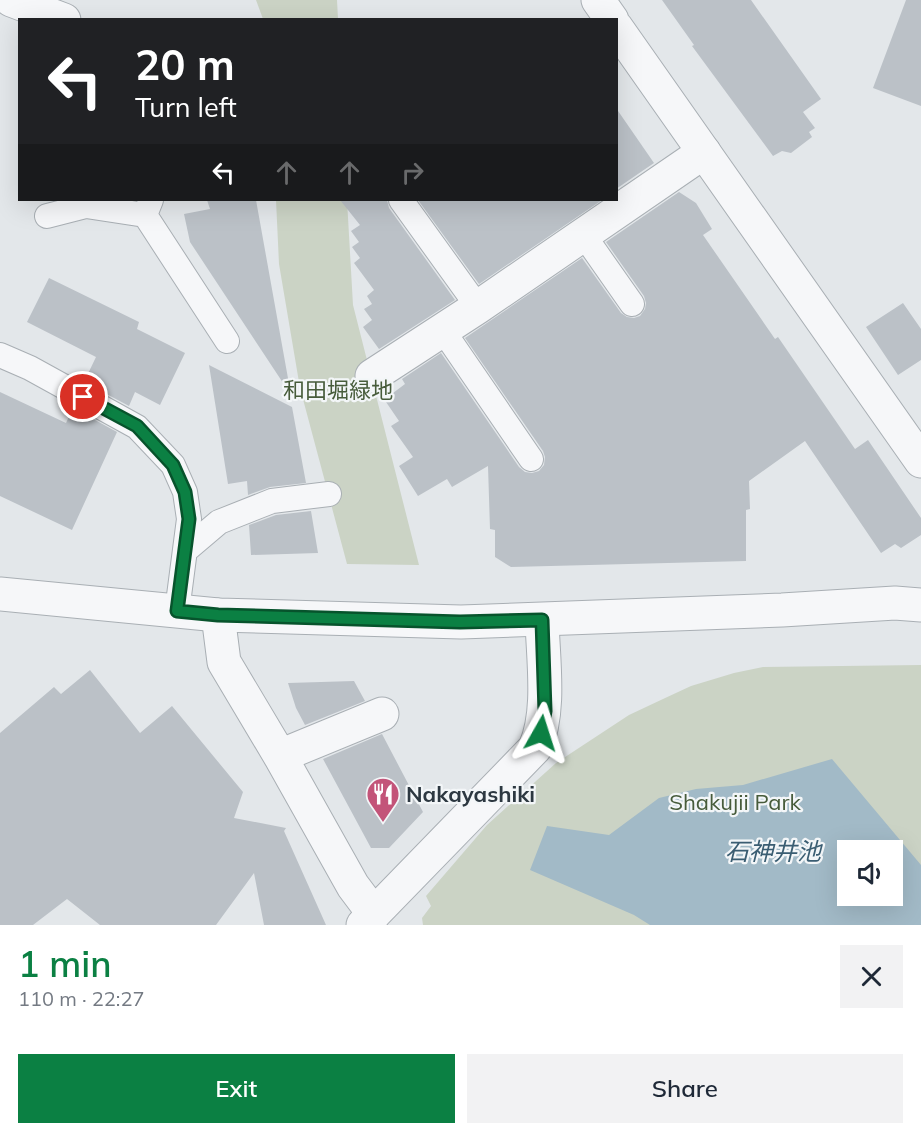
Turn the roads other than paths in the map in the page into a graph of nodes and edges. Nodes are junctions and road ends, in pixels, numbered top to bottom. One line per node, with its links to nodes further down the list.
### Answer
1 (11, 0): 3 (street)
2 (598, 0): 4 (street)
3 (59, 18)
4 (611, 18)
5 (618, 30): 6 (street)
6 (704, 152): 10 (street); 18 (street)
7 (403, 201): 12 (lane)
8 (148, 207): 9 (lane); 14 (lane)
9 (47, 216)
10 (583, 234): 11 (lane); 12 (street)
11 (632, 303)
12 (478, 307): 13 (street)
13 (442, 329): 16 (street); 17 (lane)
14 (227, 341)
15 (0, 355): 20 (lane)
16 (372, 376)
17 (531, 459)
18 (921, 461)
19 (329, 494): 20 (lane)
20 (186, 550): 23 (lane)
21 (0, 594): 23 (street)
22 (921, 605): 25 (street)
23 (177, 611): 24 (street)
24 (218, 615): 25 (street); 27 (street)
25 (542, 620): 28 (street)
26 (382, 714): 27 (street)
27 (280, 756): 28 (street)
28 (368, 920)

